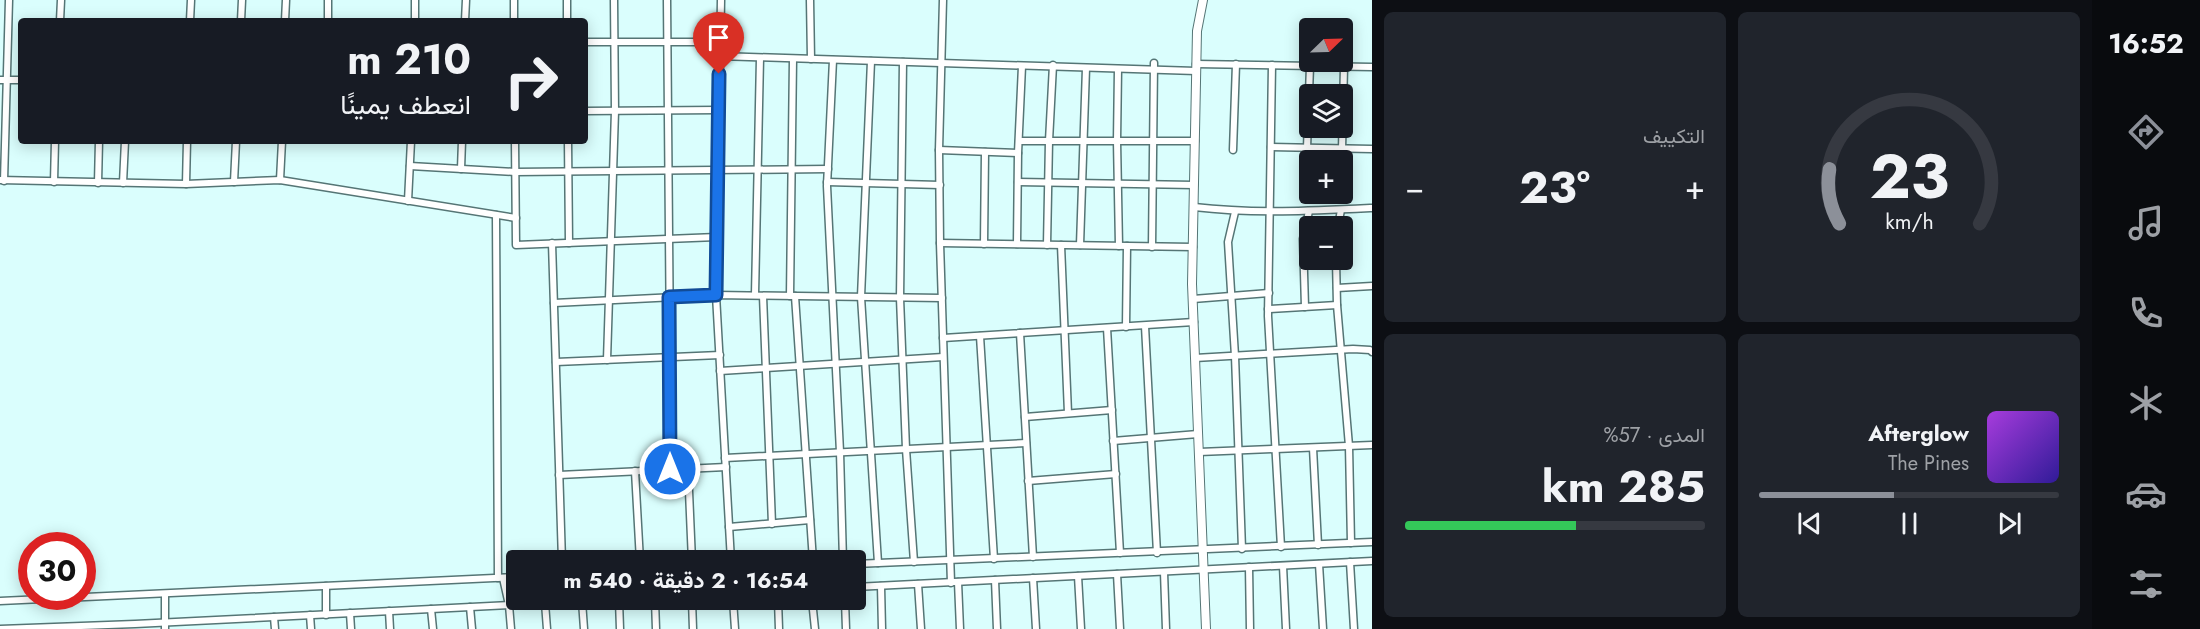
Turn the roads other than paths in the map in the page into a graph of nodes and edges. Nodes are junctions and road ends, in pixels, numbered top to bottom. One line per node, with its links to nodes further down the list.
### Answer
1 (9, 0): 51 (street)
2 (61, 0): 17 (street)
3 (190, 0): 18 (street)
4 (242, 0): 19 (street)
5 (286, 0): 20 (street)
6 (328, 0): 21 (street)
7 (415, 0): 22 (street)
8 (466, 0): 23 (street)
9 (514, 0): 24 (street)
10 (567, 0): 25 (street)
11 (614, 0): 27 (street)
12 (667, 0): 28 (street)
13 (721, 0): 29 (street)
14 (810, 0): 33 (street)
15 (943, 0): 37 (street)
16 (1203, 0): 44 (main road)
17 (60, 18)
18 (190, 18)
19 (241, 18)
20 (285, 18)
21 (328, 18)
22 (415, 18)
23 (465, 18)
24 (514, 18)
25 (567, 18)
26 (588, 42): 27 (street)
27 (615, 42): 28 (street); 55 (street)
28 (668, 42): 29 (street); 52 (street)
29 (720, 42): 30 (street)
30 (719, 56): 31 (street); 53 (street)
31 (760, 58): 32 (street); 85 (street)
32 (794, 59): 33 (street); 86 (street)
33 (811, 59): 34 (street)
34 (833, 60): 35 (street); 82 (street)
35 (871, 61): 36 (street); 97 (street)
36 (903, 62): 37 (street); 102 (street)
37 (941, 63): 40 (street); 76 (street)
38 (1236, 64): 39 (street); 44 (street); 77 (street)
39 (1272, 65): 42 (street); 72 (street)
40 (1022, 66): 41 (street); 56 (street)
41 (1053, 66): 47 (street); 57 (street)
42 (1299, 66)
43 (1154, 67): 44 (street); 48 (street); 60 (street)
44 (1196, 67): 61 (main road)
45 (1353, 67): 46 (street)
46 (1372, 67)
47 (1086, 68): 48 (street); 58 (street)
48 (1118, 69): 59 (street)
49 (1310, 72): 73 (street)
50 (1344, 72): 74 (street)
51 (4, 80): 91 (street)
52 (668, 110): 53 (street); 55 (street); 83 (street)
53 (719, 110): 84 (street)
54 (588, 111): 55 (street)
55 (615, 111): 88 (street)
56 (1019, 141): 57 (street); 79 (street)
57 (1049, 141): 58 (street); 99 (street)
58 (1084, 141): 59 (street); 100 (street)
59 (1117, 141): 60 (street); 103 (street)
60 (1153, 141): 61 (street); 104 (street)
61 (1195, 141): 106 (main road)
62 (55, 144): 92 (street)
63 (99, 144): 95 (street)
64 (125, 144): 96 (street)
65 (187, 144): 101 (street)
66 (236, 144): 93 (street)
67 (282, 144): 90 (street)
68 (411, 144): 80 (street)
69 (462, 144): 81 (street)
70 (515, 144): 89 (street)
71 (568, 144): 87 (street)
72 (1271, 147): 73 (street); 113 (street)
73 (1307, 148): 74 (street)
74 (1342, 148): 75 (street)
75 (1372, 149)
76 (939, 150): 78 (street); 105 (street)
77 (1233, 150)
78 (985, 152): 79 (street); 123 (street)
79 (1018, 153): 98 (street)
80 (410, 166): 81 (street); 107 (street)
81 (461, 169): 89 (street)
82 (828, 169): 86 (street); 94 (street)
83 (668, 170): 84 (street); 88 (street); 118 (street)
84 (718, 170): 85 (street); 117 (street)
85 (758, 170): 86 (street); 137 (street)
86 (792, 170): 139 (street)
87 (568, 171): 88 (street); 89 (street); 121 (street)
88 (613, 171): 119 (street)
89 (515, 172): 116 (street)
90 (280, 180): 93 (street); 107 (street)
91 (2, 181): 92 (street)
92 (54, 182): 95 (street)
93 (234, 182): 101 (street)
94 (827, 182): 97 (street); 142 (street)
95 (98, 183): 96 (street)
96 (123, 183): 101 (street)
97 (866, 183): 102 (street); 143 (street)
98 (1018, 183): 99 (street); 124 (street)
99 (1048, 183): 100 (street); 125 (street)
100 (1082, 183): 103 (street); 127 (street)
101 (186, 184)
102 (902, 184): 105 (street); 144 (street)
103 (1118, 184): 104 (street); 128 (street)
104 (1153, 184): 106 (street); 130 (street)
105 (940, 185): 122 (street)
106 (1194, 185): 108 (main road)
107 (408, 201): 114 (street)
108 (1194, 207): 112 (street); 131 (main road)
109 (1372, 208): 110 (street)
110 (1341, 210): 111 (street); 115 (street)
111 (1308, 211): 113 (street); 150 (street)
112 (1235, 212): 113 (street); 140 (street)
113 (1270, 213): 135 (street)
114 (496, 215): 116 (street); 236 (street)
115 (1340, 216)
116 (516, 218): 120 (street)
117 (717, 237): 118 (street); 136 (street)
118 (669, 239): 119 (street); 141 (street)
119 (611, 241): 121 (street); 147 (street)
120 (552, 243): 121 (street); 148 (street)
121 (569, 243)
122 (940, 243): 123 (street); 145 (street)
123 (984, 244): 124 (street)
124 (1017, 244): 125 (street)
125 (1047, 245): 126 (street)
126 (1061, 245): 127 (street); 156 (street)
127 (1080, 245): 128 (street)
128 (1119, 246): 129 (street)
129 (1127, 246): 130 (street); 154 (street)
130 (1152, 247): 131 (street)
131 (1193, 247): 146 (main road)
132 (1336, 270): 134 (street)
133 (1372, 286): 134 (street)
134 (1337, 288): 149 (street)
135 (1269, 293): 140 (street); 151 (street)
136 (716, 295): 137 (street); 141 (street); 163 (street)
137 (755, 295): 138 (street)
138 (763, 296): 139 (street); 174 (street)
139 (793, 296): 142 (street); 173 (street)
140 (1231, 296): 146 (street); 164 (street)
141 (669, 297): 147 (street); 165 (street)
142 (831, 297): 143 (street); 172 (street)
143 (861, 297): 144 (street); 171 (street)
144 (900, 298): 145 (street); 169 (street)
145 (942, 298): 159 (street)
146 (1193, 299): 152 (main road)
147 (609, 300): 148 (street); 168 (street)
148 (554, 303): 170 (street)
149 (1336, 306): 150 (street); 160 (street)
150 (1305, 307): 151 (street)
151 (1268, 309): 162 (street)
152 (1194, 322): 153 (street); 167 (main road)
153 (1145, 326): 154 (street); 180 (street)
154 (1126, 327): 155 (street)
155 (1107, 328): 156 (street); 176 (street)
156 (1063, 331): 157 (street); 177 (street)
157 (1020, 333): 158 (street); 178 (street)
158 (980, 336): 159 (street); 183 (street)
159 (943, 338): 166 (street)
160 (1340, 349): 161 (street); 162 (street); 185 (street)
161 (1372, 352)
162 (1271, 353): 164 (street); 189 (street)
163 (720, 355): 165 (street); 175 (street)
164 (1235, 356): 167 (street); 191 (street)
165 (670, 357): 168 (street); 199 (street)
166 (944, 357): 169 (street); 186 (street)
167 (1195, 358): 179 (main road)
168 (607, 360): 170 (street)
169 (903, 360): 171 (street); 188 (street)
170 (556, 362): 202 (street)
171 (866, 362): 172 (street); 190 (street)
172 (835, 364): 173 (street); 192 (street)
173 (799, 366): 174 (street); 194 (street)
174 (766, 368): 175 (street); 195 (street)
175 (720, 371): 196 (street)
176 (1112, 410): 177 (street); 181 (street)
177 (1068, 413): 178 (street)
178 (1025, 417): 182 (street)
179 (1198, 434): 180 (street); 193 (main road)
180 (1151, 438): 181 (street); 220 (street)
181 (1113, 441): 201 (street)
182 (1026, 443): 183 (street); 203 (street)
183 (987, 445): 186 (street); 222 (street)
184 (1372, 445): 185 (street)
185 (1349, 446): 187 (street); 208 (street)
186 (946, 447): 188 (street); 223 (street)
187 (1313, 448): 189 (street); 209 (street)
188 (906, 449): 190 (street); 225 (street)
189 (1276, 449): 191 (street); 210 (street)
190 (872, 451): 192 (street); 227 (street)
191 (1238, 451): 193 (street); 211 (street)
192 (840, 452): 194 (street); 217 (street)
193 (1199, 453): 218 (main road)
194 (804, 454): 195 (street); 204 (street)
195 (770, 456): 196 (street); 205 (street)
196 (725, 458): 197 (street)
197 (726, 467): 198 (street); 206 (street)
198 (688, 468): 199 (street); 214 (street)
199 (670, 469): 200 (street)
200 (634, 471): 202 (street); 213 (street)
201 (1116, 474): 203 (street); 219 (street)
202 (559, 475): 212 (street)
203 (1029, 481): 221 (street)
204 (810, 520): 205 (street); 216 (street)
205 (772, 524): 206 (street)
206 (729, 527): 215 (street)
207 (1372, 542): 208 (street)
208 (1351, 543): 209 (street)
209 (1318, 545): 210 (street)
210 (1281, 547): 211 (street)
211 (1242, 549): 218 (street)
212 (562, 550)
213 (639, 550)
214 (692, 550)
215 (730, 550)
216 (812, 550)
217 (843, 550)
218 (1203, 551): 220 (street); 232 (main road)
219 (1120, 553): 220 (street); 221 (street)
220 (1158, 553)
221 (1033, 557): 222 (street)
222 (994, 559): 223 (street)
223 (950, 560): 225 (street); 240 (street)
224 (1372, 561): 226 (street)
225 (914, 562): 227 (street)
226 (1350, 562): 229 (street); 304 (street)
227 (878, 563): 228 (street)
228 (866, 564)
229 (1319, 564): 230 (street); 303 (street)
230 (1283, 566): 231 (street); 302 (street)
231 (1249, 567): 232 (street); 301 (street)
232 (1203, 570): 233 (street); 300 (main road)
233 (1164, 572): 234 (street); 299 (street)
234 (1117, 574): 235 (street); 298 (street)
235 (1078, 576): 238 (street); 297 (street)
236 (500, 578): 237 (street); 242 (street); 246 (street)
237 (506, 578)
238 (1033, 579): 239 (street); 296 (street)
239 (995, 580): 240 (street); 295 (street)
240 (955, 582): 241 (street); 294 (street)
241 (918, 584): 243 (street); 293 (street)
242 (326, 586): 245 (street); 264 (street)
243 (881, 586): 244 (street); 292 (street)
244 (866, 587)
245 (165, 594): 247 (street); 268 (street)
246 (506, 596)
247 (0, 601)
248 (506, 605): 249 (street)
249 (470, 607): 250 (street); 281 (street)
250 (431, 609): 261 (street); 280 (street)
251 (509, 610): 282 (street)
252 (546, 610): 283 (street)
253 (583, 610): 284 (street)
254 (620, 610): 285 (street)
255 (655, 610): 286 (street)
256 (692, 610): 287 (street)
257 (734, 610): 288 (street)
258 (778, 610): 289 (street)
259 (813, 610): 290 (street)
260 (845, 610): 291 (street)
261 (389, 611): 262 (street); 279 (street)
262 (350, 613): 264 (street); 278 (street)
263 (310, 615): 264 (street); 265 (street); 277 (street)
264 (326, 615)
265 (274, 617): 266 (street); 276 (street)
266 (236, 619): 267 (street); 275 (street)
267 (201, 621): 268 (street); 274 (street)
268 (165, 626): 270 (street)
269 (91, 627): 270 (street); 271 (street)
270 (135, 627)
271 (55, 628): 273 (street)
272 (0, 629): 273 (street)
273 (11, 629)
274 (202, 629)
275 (236, 629)
276 (274, 629)
277 (311, 629)
278 (351, 629)
279 (390, 629)
280 (433, 629)
281 (472, 629)
282 (511, 629)
283 (547, 629)
284 (584, 629)
285 (621, 629)
286 (656, 629)
287 (693, 629)
288 (735, 629)
289 (779, 629)
290 (815, 629)
291 (846, 629)
292 (882, 629)
293 (921, 629)
294 (960, 629)
295 (997, 629)
296 (1036, 629)
297 (1081, 629)
298 (1120, 629)
299 (1166, 629)
300 (1206, 629)
301 (1250, 629)
302 (1286, 629)
303 (1323, 629)
304 (1354, 629)

